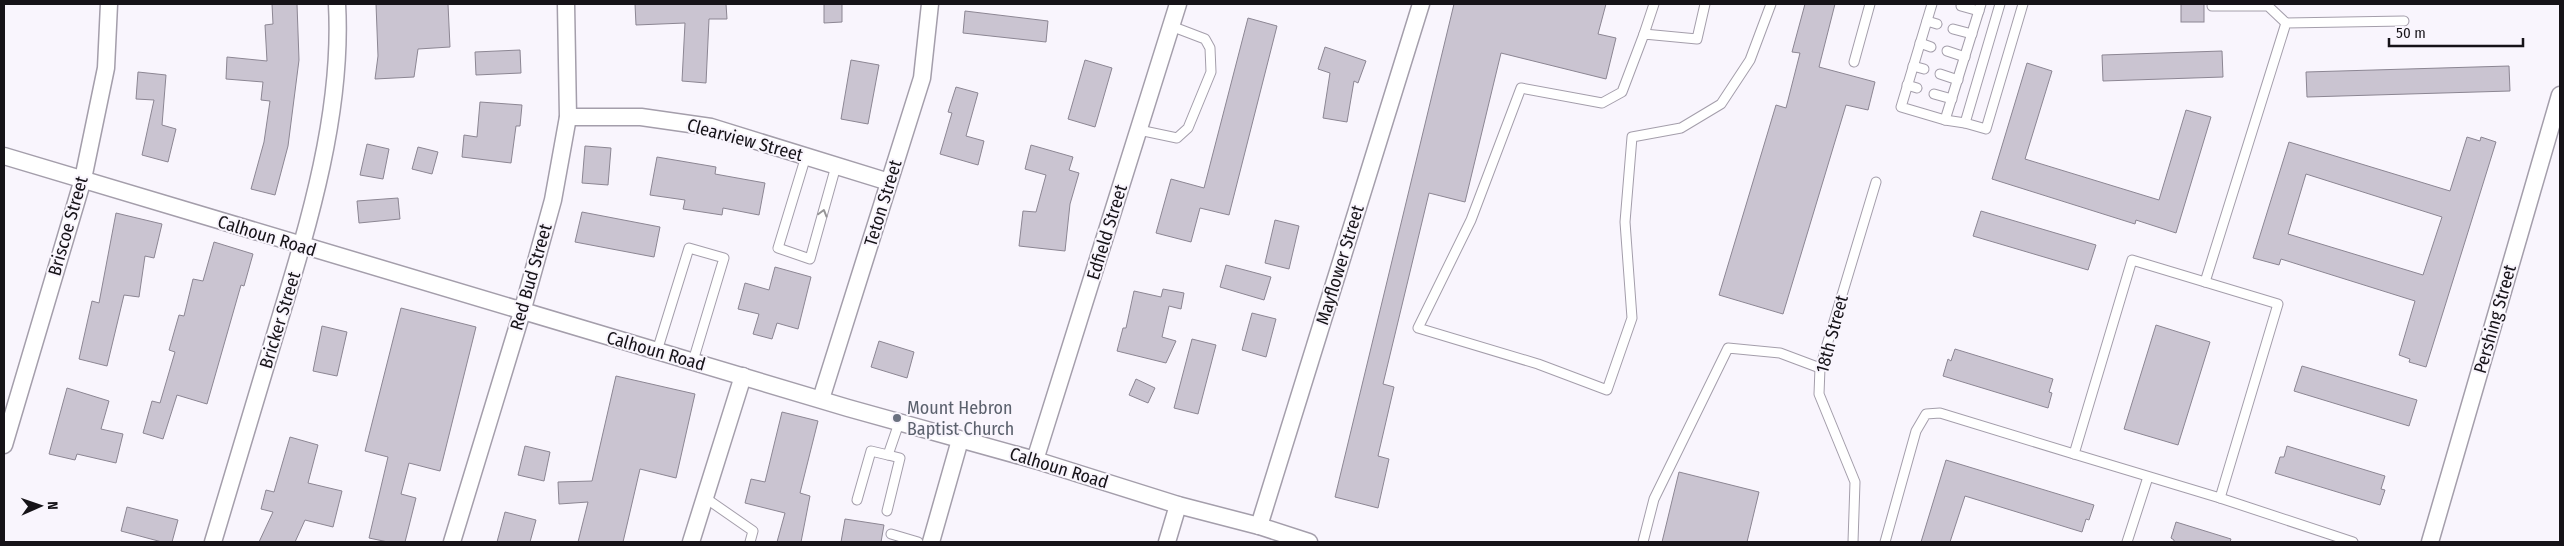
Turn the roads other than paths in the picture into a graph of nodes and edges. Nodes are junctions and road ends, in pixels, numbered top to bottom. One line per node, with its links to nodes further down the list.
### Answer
1 (110, 4): 47 (street, Briscoe Street)
2 (337, 4): 50 (street, Bricker Street)
3 (566, 4): 39 (street, Red Bud Street)
4 (930, 4): 48 (street, Teton Street)
5 (1178, 4): 21 (street, Edfield Street)
6 (1421, 4): 70 (street, Mayflower Street)
7 (1654, 4): 23 (lane)
8 (1705, 4): 23 (lane)
9 (1771, 4): 23 (lane)
10 (1870, 4): 29 (lane)
11 (1932, 4): 17 (lane)
12 (2023, 4): 41 (lane)
13 (1961, 6): 16 (lane)
14 (2212, 6): 19 (lane)
15 (2001, 7): 41 (lane)
16 (1980, 8): 24 (lane)
17 (1927, 21): 20 (lane); 25 (lane)
18 (2404, 21): 19 (lane)
19 (2286, 23): 51 (lane)
20 (1937, 24)
21 (1171, 26): 42 (street, Edfield Street); 42 (lane)
22 (1953, 29): 24 (lane)
23 (1644, 34)
24 (1972, 34): 28 (lane)
25 (1920, 43): 26 (lane); 30 (lane)
26 (1931, 47)
27 (1947, 51): 28 (lane)
28 (1965, 57): 33 (lane)
29 (1854, 62)
30 (1913, 66): 31 (lane); 34 (lane)
31 (1924, 69)
32 (1940, 74): 33 (lane)
33 (1958, 80): 38 (lane)
34 (1907, 86): 35 (lane); 40 (lane)
35 (1917, 88)
36 (1934, 94): 38 (lane)
37 (2560, 95): 43 (street, Pershing Street)
38 (1952, 99): 40 (lane)
39 (568, 118): 45 (street, Clearview Street); 52 (street, Red Bud Street)
40 (1945, 120): 41 (lane)
41 (1965, 123)
42 (1139, 130): 63 (street, Edfield Street)
43 (2554, 138): 85 (street, Pershing Street)
44 (4, 156): 47 (street, Calhoun Road)
45 (806, 156): 46 (street, Clearview Street); 46 (lane, one-way to 46)
46 (836, 166): 48 (street, Clearview Street)
47 (82, 179): 50 (street, Calhoun Road); 60 (street, Briscoe Street)
48 (889, 182): 57 (street, Teton Street)
49 (1876, 182): 55 (lane, 18th Street)
50 (302, 246): 52 (street, Calhoun Road); 72 (street, Bricker Street)
51 (2205, 282): 61 (lane); 66 (lane)
52 (522, 312): 53 (street, Calhoun Road); 73 (street, Red Bud Street)
53 (657, 351): 54 (street, Calhoun Road); 54 (lane)
54 (693, 362): 56 (street, Calhoun Road)
55 (1820, 368): 80 (lane); 81 (lane, 18th Street)
56 (743, 376): 57 (street, Calhoun Road); 65 (street)
57 (821, 399): 58 (street, Calhoun Road)
58 (899, 423): 59 (street, Calhoun Road); 62 (lane)
59 (960, 440): 63 (street, Calhoun Road); 77 (street)
60 (4, 445)
61 (2074, 454): 64 (lane); 82 (lane)
62 (888, 455): 67 (lane); 69 (lane)
63 (1035, 460): 68 (street, Calhoun Road)
64 (2148, 476): 66 (lane); 83 (lane)
65 (704, 497): 74 (street); 75 (lane)
66 (2220, 498): 84 (lane)
67 (857, 500)
68 (1178, 505): 70 (street, Calhoun Road); 78 (street)
69 (887, 511)
70 (1259, 526): 79 (street, Calhoun Road)
71 (891, 534): 76 (lane)
72 (212, 542)
73 (452, 542)
74 (691, 542)
75 (750, 542)
76 (918, 542)
77 (931, 542)
78 (1167, 542)
79 (1308, 542)
80 (1643, 542)
81 (1853, 542)
82 (1885, 542)
83 (2127, 542)
84 (2353, 542)
85 (2430, 542)

